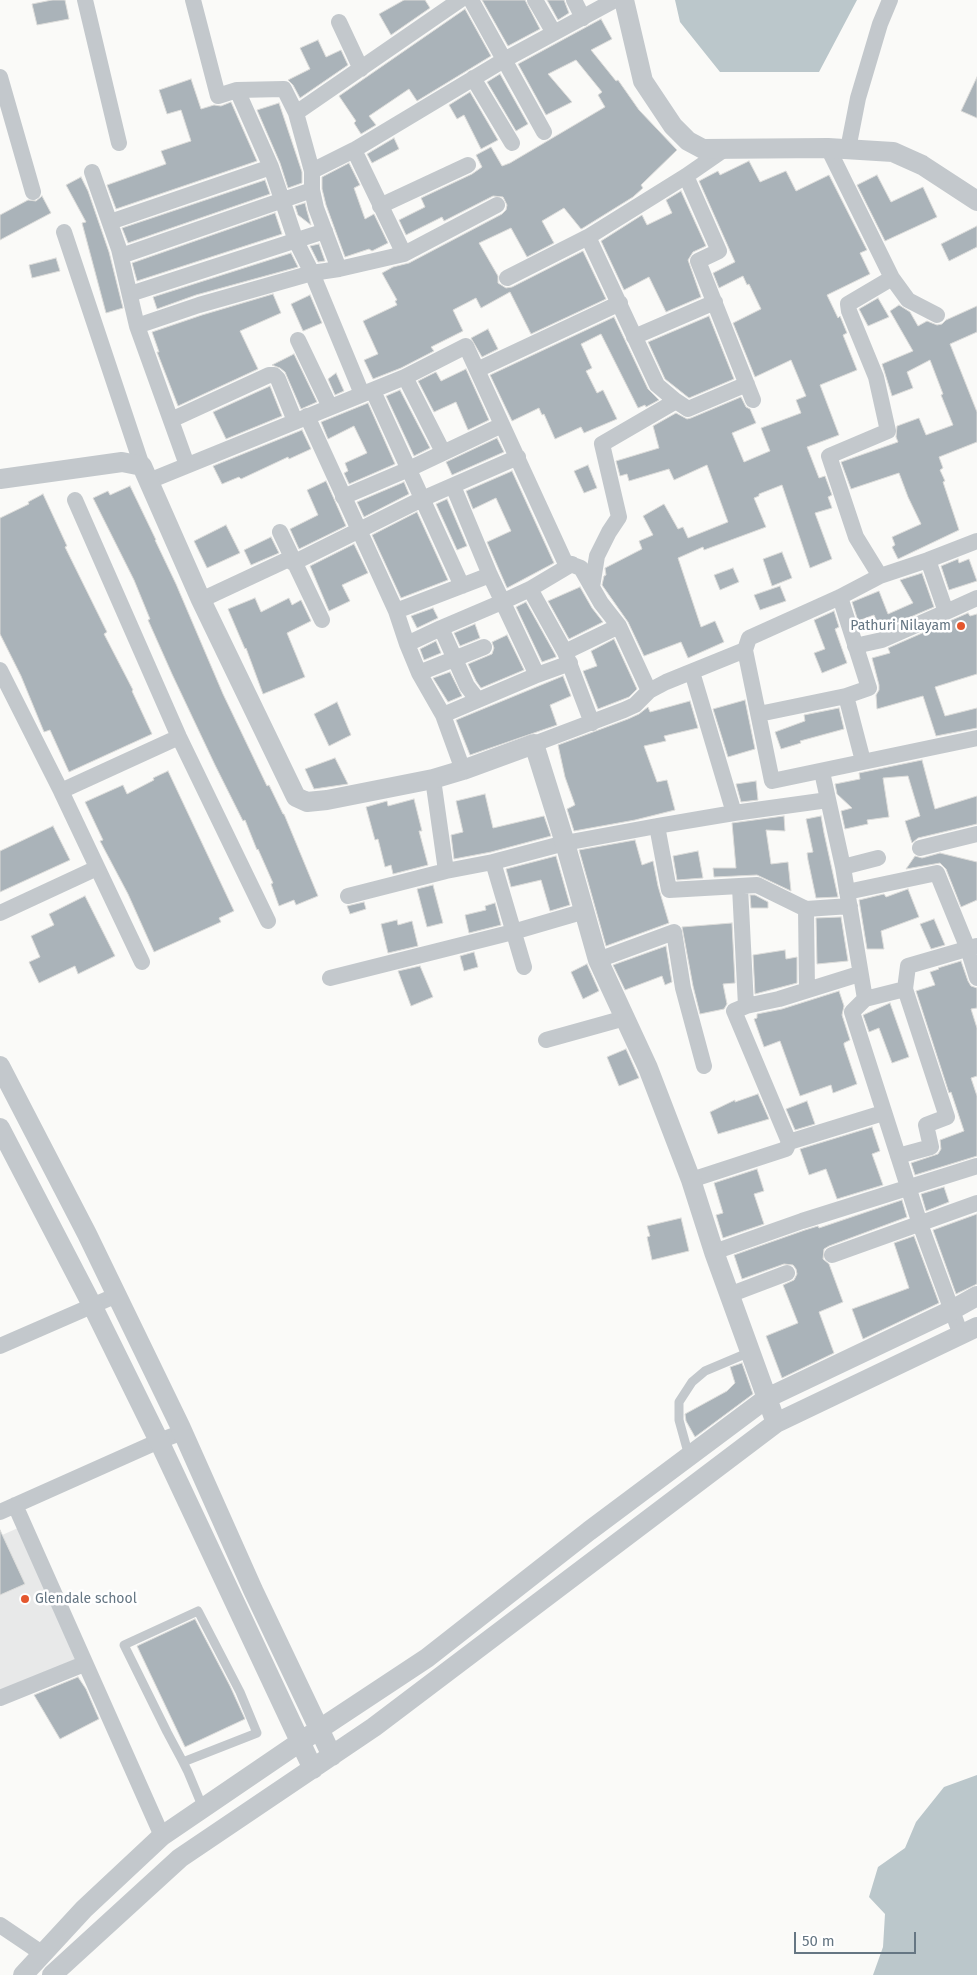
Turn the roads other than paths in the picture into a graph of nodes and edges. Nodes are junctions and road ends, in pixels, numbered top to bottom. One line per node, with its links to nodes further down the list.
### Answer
1 (85, 0): 21 (street)
2 (193, 0): 17 (street)
3 (460, 0): 14 (street)
4 (471, 0): 13 (street)
5 (535, 0): 12 (street)
6 (574, 0): 10 (street)
7 (616, 0): 10 (street)
8 (624, 0): 23 (street)
9 (890, 0): 22 (street)
10 (583, 18): 12 (street)
11 (339, 22): 14 (street)
12 (554, 33): 13 (street)
13 (504, 60): 16 (street); 19 (street)
14 (361, 69): 18 (street)
15 (0, 77): 31 (street)
16 (473, 78): 20 (street); 24 (street)
17 (236, 90): 18 (street); 26 (street)
18 (296, 113): 27 (street)
19 (544, 132)
20 (512, 142)
21 (119, 143)
22 (838, 148): 23 (street); 33 (street); 46 (street)
23 (725, 149): 29 (street)
24 (354, 150): 27 (street); 35 (street)
25 (468, 165): 35 (street)
26 (271, 167): 32 (street); 36 (street)
27 (312, 171): 30 (street)
28 (92, 172): 36 (street)
29 (686, 176): 39 (street); 48 (street)
30 (312, 190): 32 (street); 37 (street)
31 (33, 192)
32 (282, 201): 40 (street); 42 (street)
33 (977, 201)
34 (496, 205): 41 (street)
35 (380, 206): 41 (street)
36 (110, 222): 42 (street)
37 (325, 231): 40 (street); 43 (street)
38 (64, 232): 68 (street)
39 (588, 237): 45 (street); 49 (street)
40 (296, 241): 44 (street); 47 (street)
41 (404, 254): 43 (street)
42 (121, 256): 47 (street)
43 (340, 269): 44 (street)
44 (312, 273): 51 (street); 57 (street)
45 (507, 278)
46 (892, 278): 50 (street); 81 (street)
47 (130, 294): 51 (street)
48 (716, 302): 52 (street); 56 (street)
49 (620, 303): 52 (street); 54 (street)
50 (937, 314)
51 (137, 326): 62 (street)
52 (634, 337): 59 (street)
53 (298, 340): 60 (street)
54 (477, 370): 55 (street); 63 (street)
55 (405, 377): 57 (street); 64 (street)
56 (746, 384): 58 (street); 59 (street)
57 (368, 392): 60 (street); 67 (street)
58 (753, 400)
59 (676, 401): 83 (street)
60 (330, 407): 61 (street)
61 (301, 419): 62 (street); 66 (street); 71 (street)
62 (171, 420): 66 (street)
63 (502, 425): 64 (street); 65 (street)
64 (442, 452): 67 (street)
65 (518, 457): 70 (street); 79 (street)
66 (187, 465): 68 (street)
67 (409, 469): 71 (street); 72 (street)
68 (146, 473): 69 (street); 87 (street)
69 (0, 479)
70 (453, 486): 72 (street); 80 (street)
71 (343, 497): 74 (street)
72 (422, 499): 74 (street); 82 (street)
73 (75, 500): 110 (street)
74 (359, 530): 77 (street); 89 (street)
75 (280, 532): 77 (street)
76 (977, 541): 78 (street)
77 (292, 560): 87 (street); 91 (street)
78 (928, 560): 81 (street); 90 (street)
79 (572, 564): 83 (street); 84 (street)
80 (490, 575): 82 (street); 88 (street)
81 (880, 576): 85 (street)
82 (462, 586): 89 (street)
83 (592, 587): 92 (street)
84 (530, 589): 88 (street); 98 (street)
85 (840, 598): 95 (street); 97 (street)
86 (977, 598): 90 (street)
87 (201, 600): 116 (street)
88 (502, 602): 93 (street); 103 (street)
89 (396, 611): 94 (street)
90 (946, 612): 95 (street)
91 (322, 620)
92 (619, 626): 98 (street); 104 (street)
93 (441, 628): 94 (street); 99 (street)
94 (407, 644): 102 (street)
95 (855, 646): 105 (street)
96 (484, 647): 99 (street)
97 (745, 650): 101 (street); 107 (street)
98 (567, 658): 103 (street); 109 (street)
99 (456, 659): 102 (street); 106 (street)
100 (0, 670): 117 (street)
101 (692, 672): 104 (street); 119 (street)
102 (419, 673): 108 (street)
103 (537, 675): 106 (street)
104 (649, 691): 109 (street)
105 (846, 696): 107 (street); 113 (street)
106 (477, 699): 108 (street)
107 (759, 714): 115 (street)
108 (443, 715): 114 (street)
109 (592, 722): 112 (street)
110 (179, 737): 117 (street); 135 (street)
111 (977, 738): 113 (street)
112 (534, 744): 114 (street); 122 (street)
113 (863, 761): 115 (street)
114 (463, 770): 116 (street)
115 (822, 772): 118 (street)
116 (433, 779): 128 (street)
117 (61, 791): 127 (street)
118 (828, 800): 119 (street); 126 (street)
119 (734, 813): 120 (street)
120 (657, 826): 122 (street); 129 (street)
121 (977, 834): 123 (street)
122 (566, 843): 125 (street); 133 (street)
123 (920, 848)
124 (878, 858): 126 (street)
125 (493, 862): 128 (street); 136 (street)
126 (843, 867): 131 (street)
127 (97, 868): 134 (street); 139 (street)
128 (446, 871): 130 (street)
129 (740, 887): 132 (street); 147 (street)
130 (348, 896)
131 (849, 899): 132 (street); 137 (street); 141 (street)
132 (806, 909): 145 (street)
133 (585, 911): 136 (street); 138 (street)
134 (0, 913)
135 (268, 921)
136 (513, 932): 140 (street); 142 (street)
137 (972, 947): 143 (street); 144 (street)
138 (598, 960): 148 (street); 151 (street)
139 (142, 962)
140 (524, 967)
141 (859, 974): 145 (street); 146 (street)
142 (330, 978)
143 (977, 978)
144 (905, 989): 146 (street); 155 (street)
145 (807, 990): 147 (street)
146 (865, 999): 152 (street)
147 (746, 1006): 154 (street)
148 (625, 1018): 149 (street); 157 (street)
149 (546, 1040)
150 (0, 1066): 164 (street)
151 (704, 1066)
152 (883, 1113): 154 (street); 155 (street)
153 (0, 1128): 167 (street)
154 (789, 1142): 157 (street)
155 (898, 1156): 158 (street)
156 (977, 1167): 158 (street)
157 (691, 1180): 161 (street)
158 (908, 1186): 160 (street); 161 (street)
159 (977, 1203): 160 (street)
160 (920, 1224): 162 (street); 168 (street)
161 (714, 1252): 165 (street)
162 (832, 1255)
163 (787, 1272): 165 (street)
164 (117, 1295): 167 (street); 174 (street)
165 (729, 1295): 171 (street)
166 (977, 1296): 168 (street)
167 (92, 1305): 170 (street); 175 (street)
168 (952, 1310): 169 (street); 172 (street)
169 (969, 1331): 173 (street)
170 (0, 1346)
171 (750, 1352): 172 (street); 176 (lane)
172 (767, 1398): 173 (street); 176 (street)
173 (776, 1423): 183 (street)
174 (183, 1432): 175 (street); 181 (street)
175 (159, 1441): 177 (street); 182 (street)
176 (689, 1456): 181 (street)
177 (15, 1505): 178 (street); 179 (street)
178 (0, 1512)
179 (84, 1664): 180 (street); 187 (street)
180 (0, 1698)
181 (318, 1730): 182 (street); 183 (street)
182 (300, 1742): 185 (street); 186 (street)
183 (332, 1756): 185 (street)
184 (182, 1762): 184 (lane); 186 (lane)
185 (313, 1770): 191 (street)
186 (203, 1808): 187 (street)
187 (162, 1836): 189 (street)
188 (0, 1925): 189 (street)
189 (43, 1954): 190 (street)
190 (24, 1975)
191 (52, 1975)

